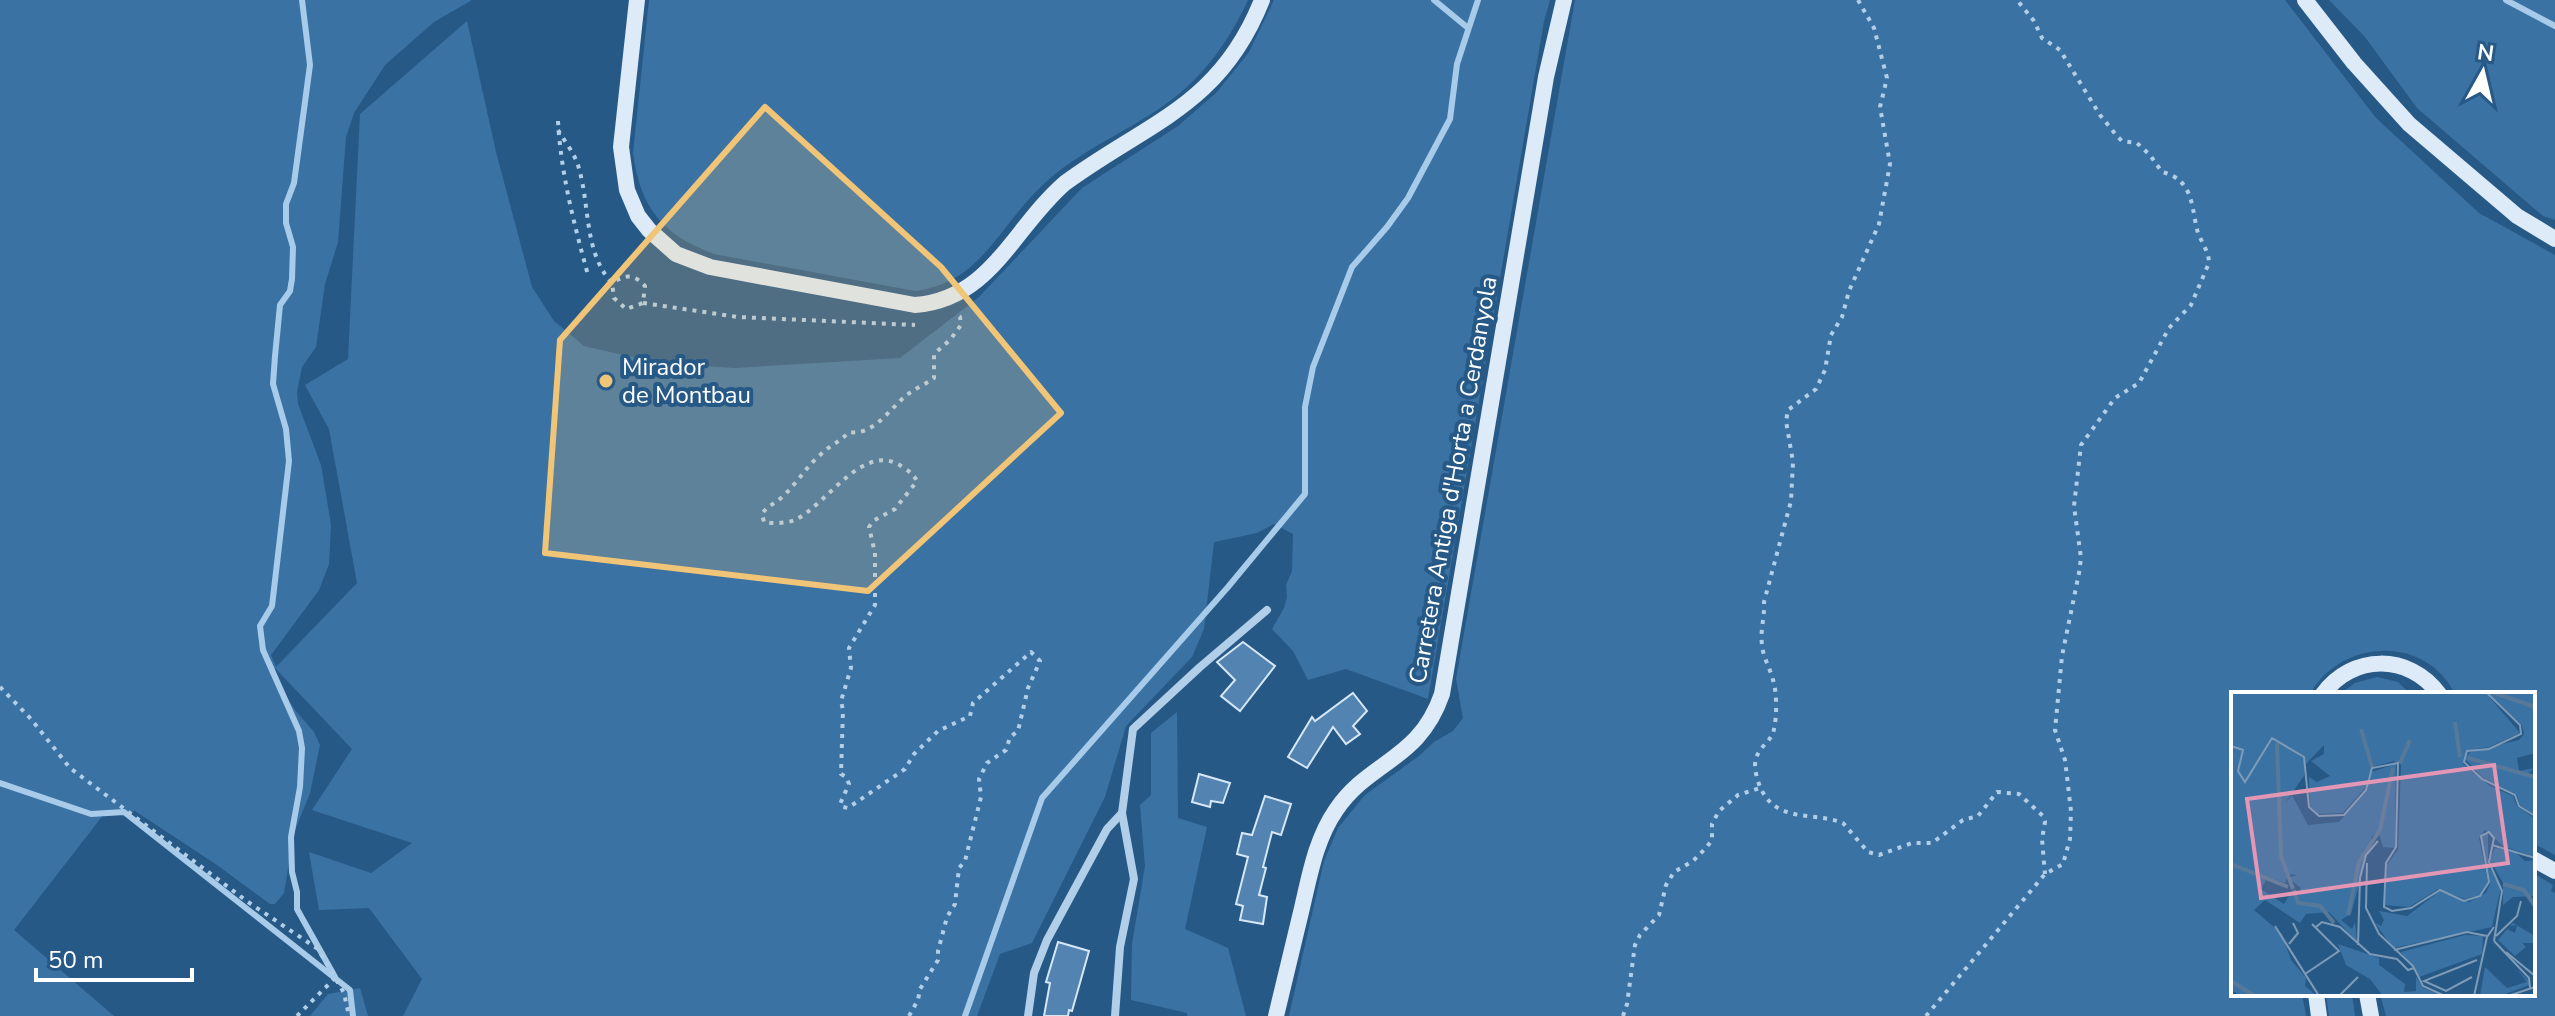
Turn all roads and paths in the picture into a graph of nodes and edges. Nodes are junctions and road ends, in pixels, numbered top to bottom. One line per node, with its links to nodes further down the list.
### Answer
1 (637, 0): 2 (street)
2 (1262, 0)
3 (1564, 0): 34 (street, Carretera Antiga d'Horta a Cerdanyola)
4 (1858, 0): 21 (path)
5 (2017, 0): 25 (path)
6 (2305, 0): 9 (street)
7 (558, 121): 8 (path)
8 (558, 130): 10 (path); 11 (path)
9 (2555, 239)
10 (588, 275)
11 (612, 283): 12 (path); 12 (path)
12 (643, 303): 14 (path)
13 (951, 315): 31 (path)
14 (924, 322)
15 (1267, 610): 22 (street)
16 (2421, 676): 18 (street); 19 (street); 20 (street)
17 (0, 687): 26 (path)
18 (2325, 692)
19 (2427, 692)
20 (2437, 692)
21 (1760, 788): 25 (path); 35 (path)
22 (1122, 813): 32 (street); 33 (street)
23 (2535, 860): 24 (street)
24 (2555, 871)
25 (2045, 874): 36 (path)
26 (335, 977): 29 (path); 30 (path)
27 (2316, 996): 37 (street)
28 (2367, 996): 38 (street)
29 (297, 1016)
30 (349, 1016)
31 (909, 1016)
32 (1028, 1016)
33 (1115, 1016)
34 (1276, 1016)
35 (1623, 1016)
36 (1926, 1016)
37 (2319, 1016)
38 (2371, 1016)

